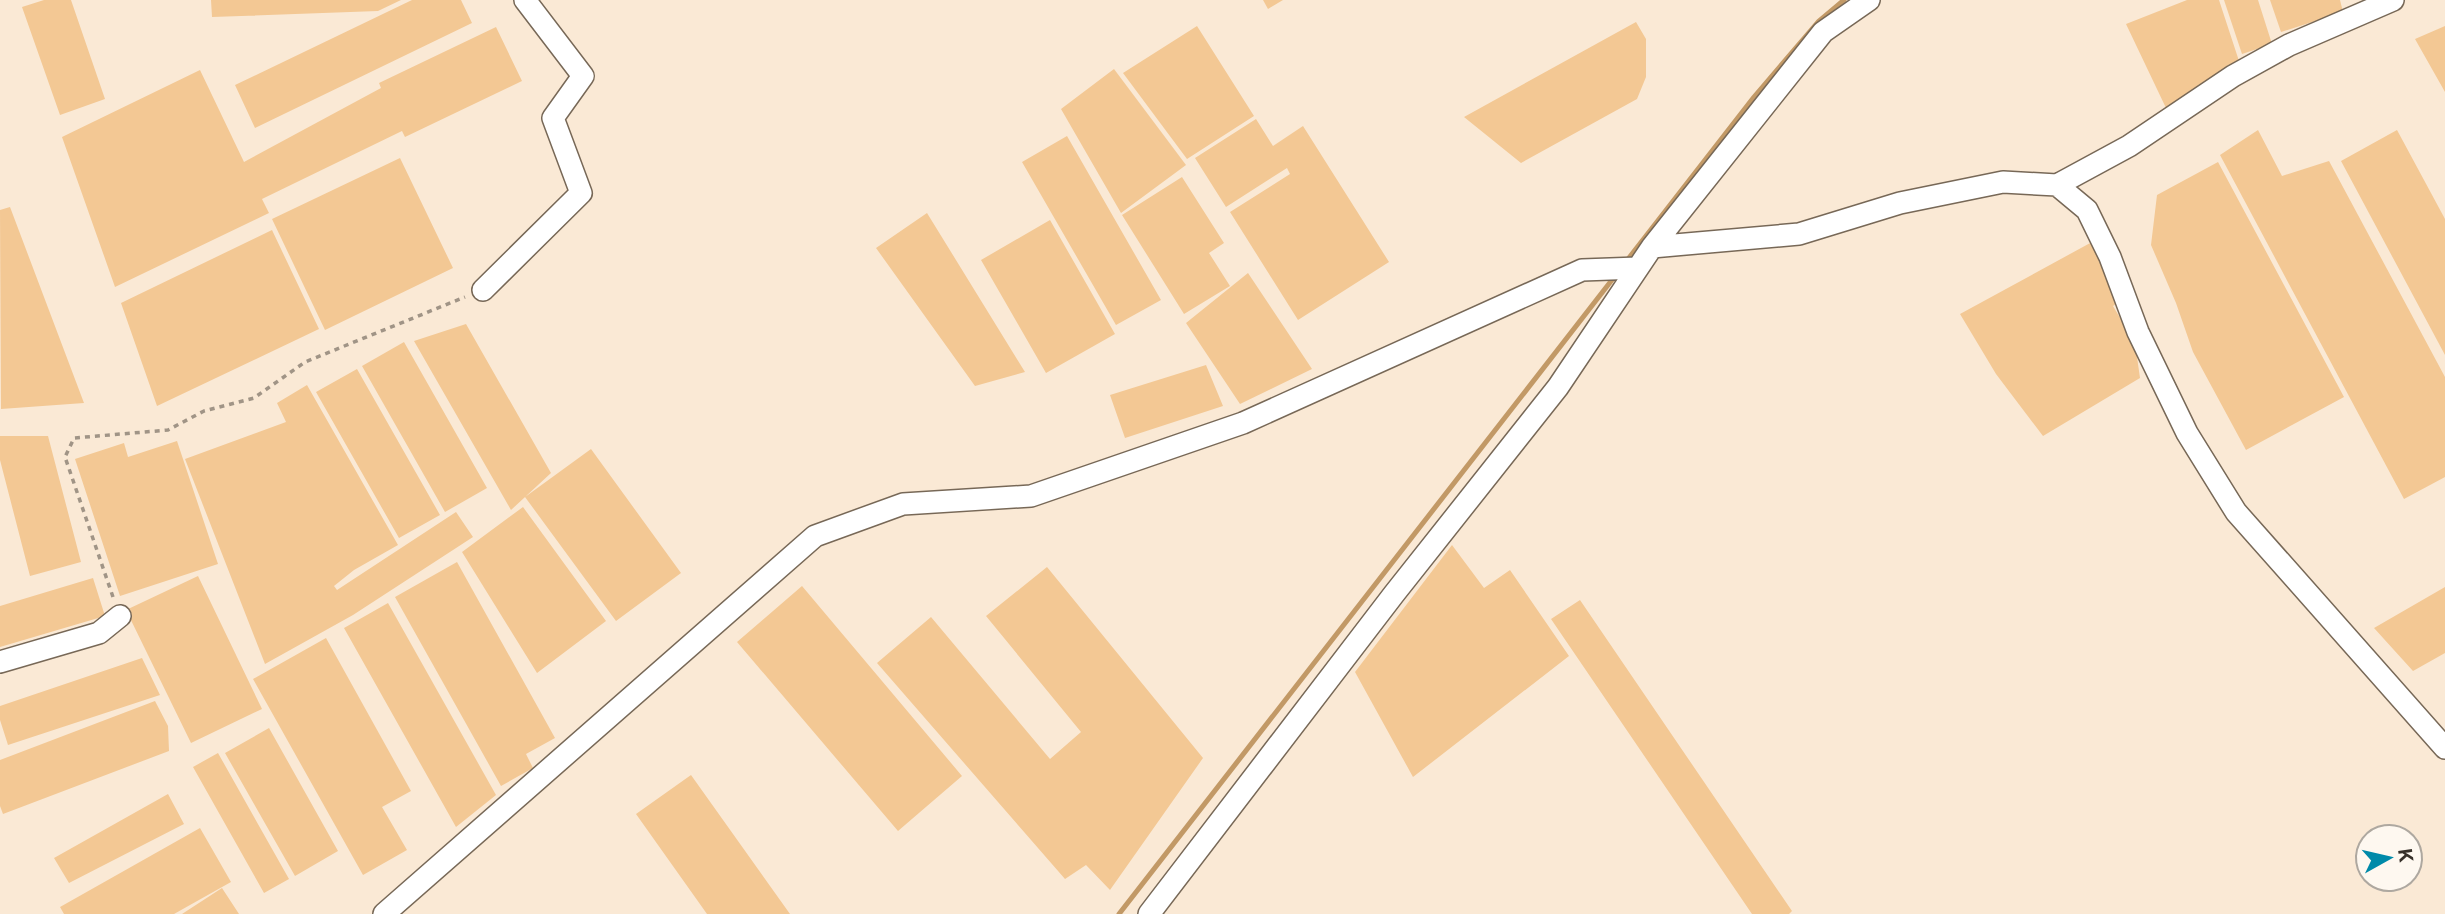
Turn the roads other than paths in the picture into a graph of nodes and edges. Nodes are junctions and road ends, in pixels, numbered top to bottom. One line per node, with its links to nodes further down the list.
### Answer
1 (525, 0): 7 (street)
2 (2393, 0): 4 (street)
3 (1856, 4): 5 (street)
4 (2057, 184): 5 (street); 10 (street)
5 (1651, 247): 6 (street)
6 (1638, 268): 11 (street); 12 (street)
7 (483, 290)
8 (120, 616): 9 (street)
9 (0, 662)
10 (2445, 748)
11 (384, 914)
12 (1149, 914)

